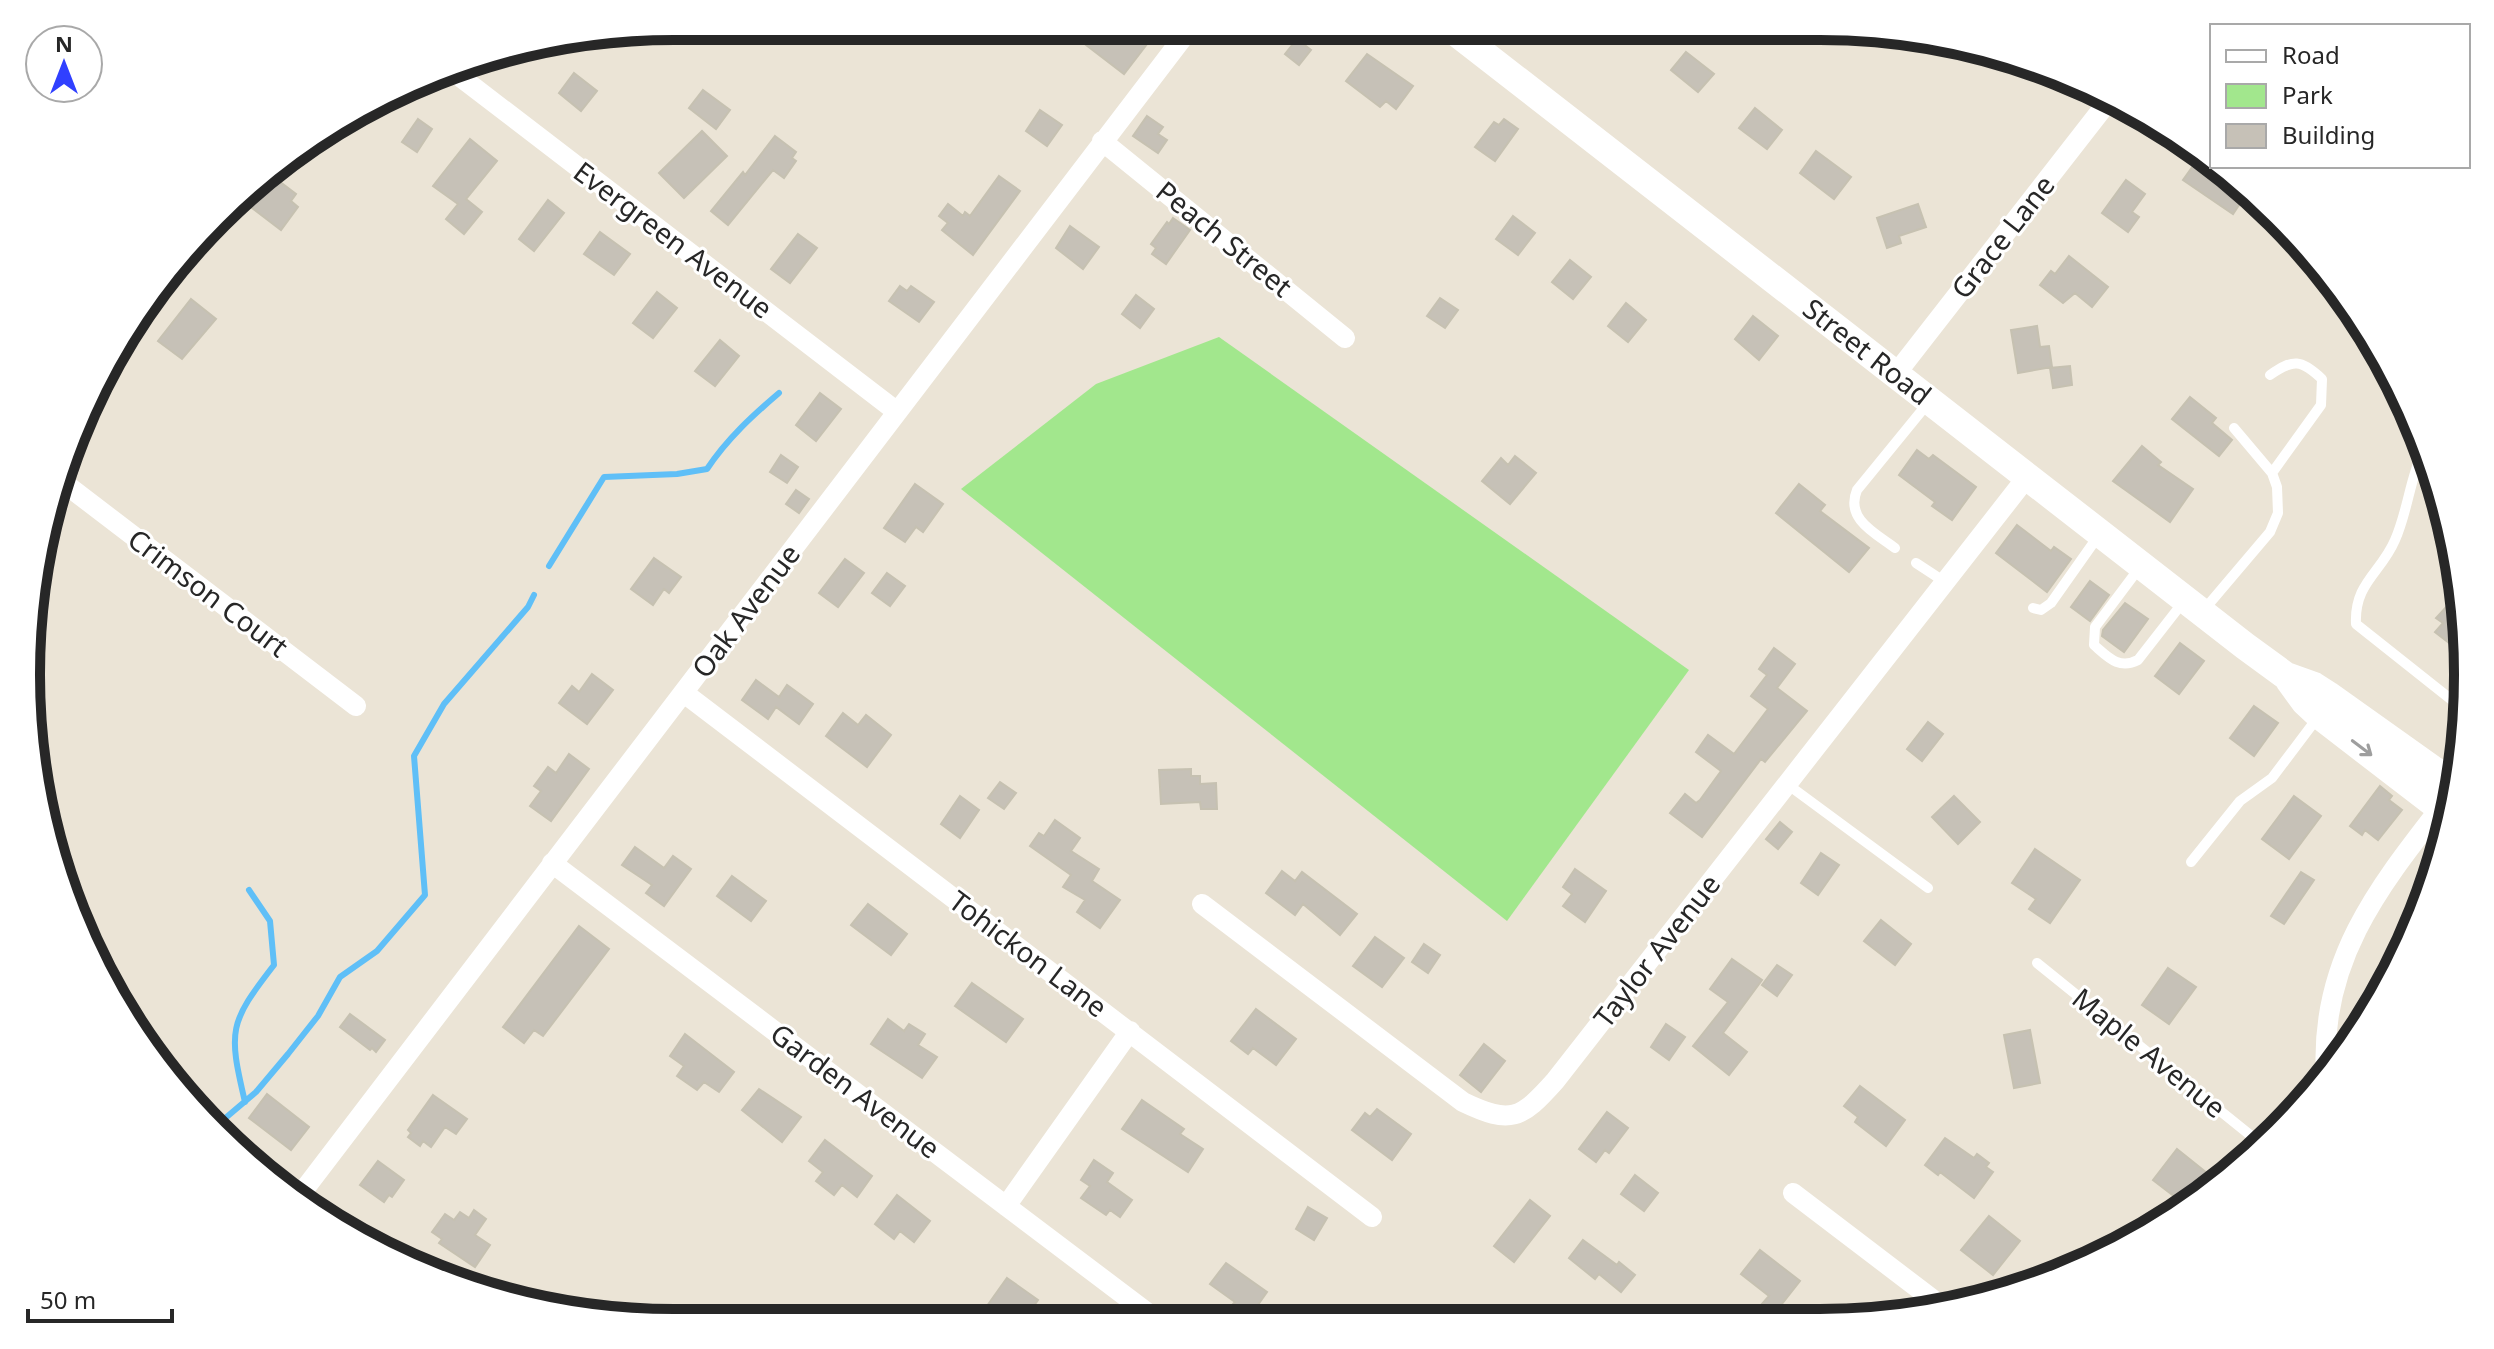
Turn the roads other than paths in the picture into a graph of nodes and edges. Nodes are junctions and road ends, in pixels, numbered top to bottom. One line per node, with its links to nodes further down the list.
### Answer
1 (1181, 40): 5 (street, Oak Avenue)
2 (1466, 40): 7 (main road, Street Road)
3 (461, 78): 10 (street, Evergreen Avenue)
4 (2104, 107): 7 (street, Grace Lane)
5 (1102, 141): 6 (street, Peach Street); 10 (street, Oak Avenue)
6 (1345, 338)
7 (1895, 375): 9 (main road, Street Road)
8 (2270, 375): 13 (lane)
9 (1929, 401): 14 (main road, Street Road); 17 (lane)
10 (896, 411): 23 (street, Oak Avenue)
11 (2234, 428): 13 (lane)
12 (2418, 467): 24 (lane)
13 (2272, 473): 21 (lane)
14 (2027, 477): 16 (main road, Street Road); 20 (street, Taylor Avenue)
15 (69, 487): 25 (street, Crimson Court)
16 (2101, 534): 19 (main road, Street Road); 22 (lane)
17 (1895, 548)
18 (1916, 563): 20 (lane)
19 (2141, 565): 21 (main road, Street Road); 21 (lane)
20 (1945, 582): 27 (street, Taylor Avenue)
21 (2194, 606): 26 (main road, Street Road)
22 (2033, 608)
23 (684, 693): 31 (street, Oak Avenue); 35 (street, Tohickon Lane)
24 (2453, 701)
25 (356, 706)
26 (2326, 707): 28 (main road, Street Road); 30 (lane)
27 (1787, 784): 32 (lane); 33 (street, Taylor Avenue)
28 (2443, 793)
29 (2438, 815): 36 (street)
30 (2191, 862)
31 (552, 863): 38 (street, Oak Avenue); 40 (street, Garden Avenue)
32 (1928, 888)
33 (1202, 904)
34 (2037, 963): 37 (lane, Maple Avenue)
35 (1130, 1031): 40 (street); 41 (street, Tohickon Lane)
36 (2326, 1056)
37 (2253, 1137)
38 (304, 1189)
39 (1793, 1193): 42 (street)
40 (1006, 1206): 43 (street, Garden Avenue)
41 (1372, 1217)
42 (1932, 1299)
43 (1142, 1309)

